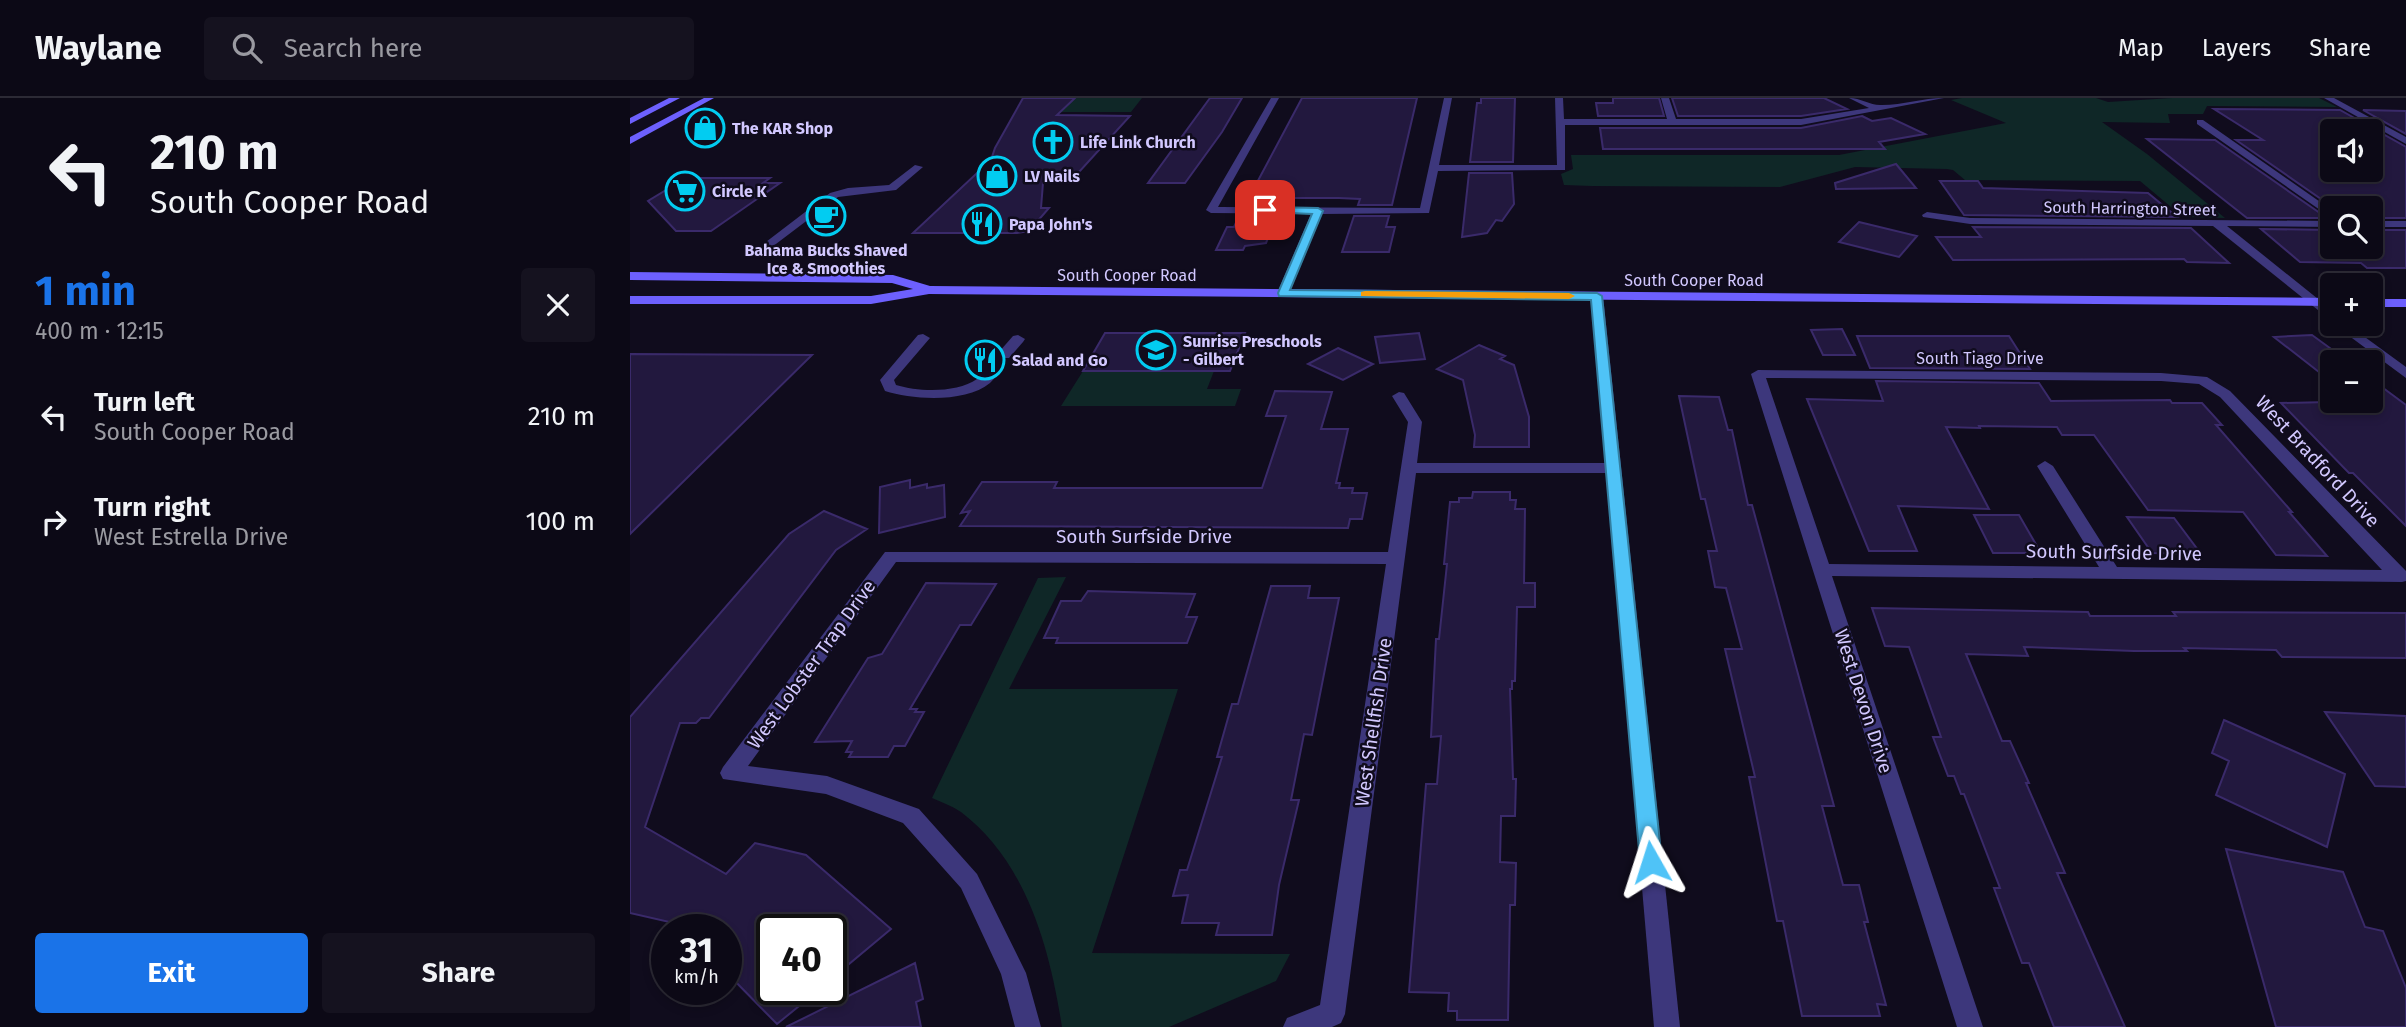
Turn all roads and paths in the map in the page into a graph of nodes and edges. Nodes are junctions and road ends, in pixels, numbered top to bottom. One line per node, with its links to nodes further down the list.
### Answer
1 (676, 98): 11 (main road)
2 (710, 98): 15 (main road)
3 (1275, 98): 20 (street)
4 (1448, 98): 18 (street)
5 (1559, 98): 12 (street)
6 (1665, 98): 13 (street)
7 (1853, 98): 10 (street)
8 (1940, 98): 10 (street)
9 (2328, 98): 16 (street)
10 (1879, 110): 13 (street)
11 (630, 121)
12 (1560, 122): 13 (street); 18 (street)
13 (1672, 122)
14 (2200, 122): 19 (street)
15 (630, 141)
16 (2406, 141)
17 (918, 167): 26 (street)
18 (1434, 168): 20 (street)
19 (2320, 207)
20 (1318, 211): 29 (street)
21 (1927, 215): 25 (street, South Harrington Street)
22 (2320, 224): 25 (street, South Harrington Street)
23 (2383, 224): 24 (street)
24 (2406, 224)
25 (2218, 225): 32 (street)
26 (768, 245)
27 (630, 276): 28 (main road, South Cooper Road)
28 (929, 290): 29 (main road, South Cooper Road); 31 (main road, South Cooper Road)
29 (1283, 293): 30 (main road, South Cooper Road)
30 (1597, 296): 32 (main road, South Cooper Road); 46 (street)
31 (630, 300)
32 (2314, 302): 33 (main road, South Cooper Road); 36 (street)
33 (2320, 302)
34 (2383, 303): 35 (main road)
35 (2406, 303)
36 (2320, 307)
37 (2355, 336): 41 (street)
38 (923, 338): 39 (street)
39 (1018, 339)
40 (1758, 374): 42 (street, South Tiago Drive); 49 (street, West Devon Drive)
41 (2406, 374)
42 (2202, 380): 51 (street, West Bradford Drive)
43 (1399, 396): 45 (street, West Shellfish Drive)
44 (2045, 466): 50 (street)
45 (1409, 468): 46 (street); 48 (street, West Shellfish Drive)
46 (1612, 468): 54 (street)
47 (891, 556): 48 (street, South Surfside Drive); 52 (street, West Lobster Trap Drive)
48 (1396, 558): 53 (street, West Shellfish Drive)
49 (1821, 570): 50 (street, South Surfside Drive); 55 (street, West Devon Drive)
50 (2112, 573): 51 (street, South Surfside Drive)
51 (2402, 576)
52 (1028, 1027)
53 (1296, 1027)
54 (1667, 1027)
55 (1970, 1027)

